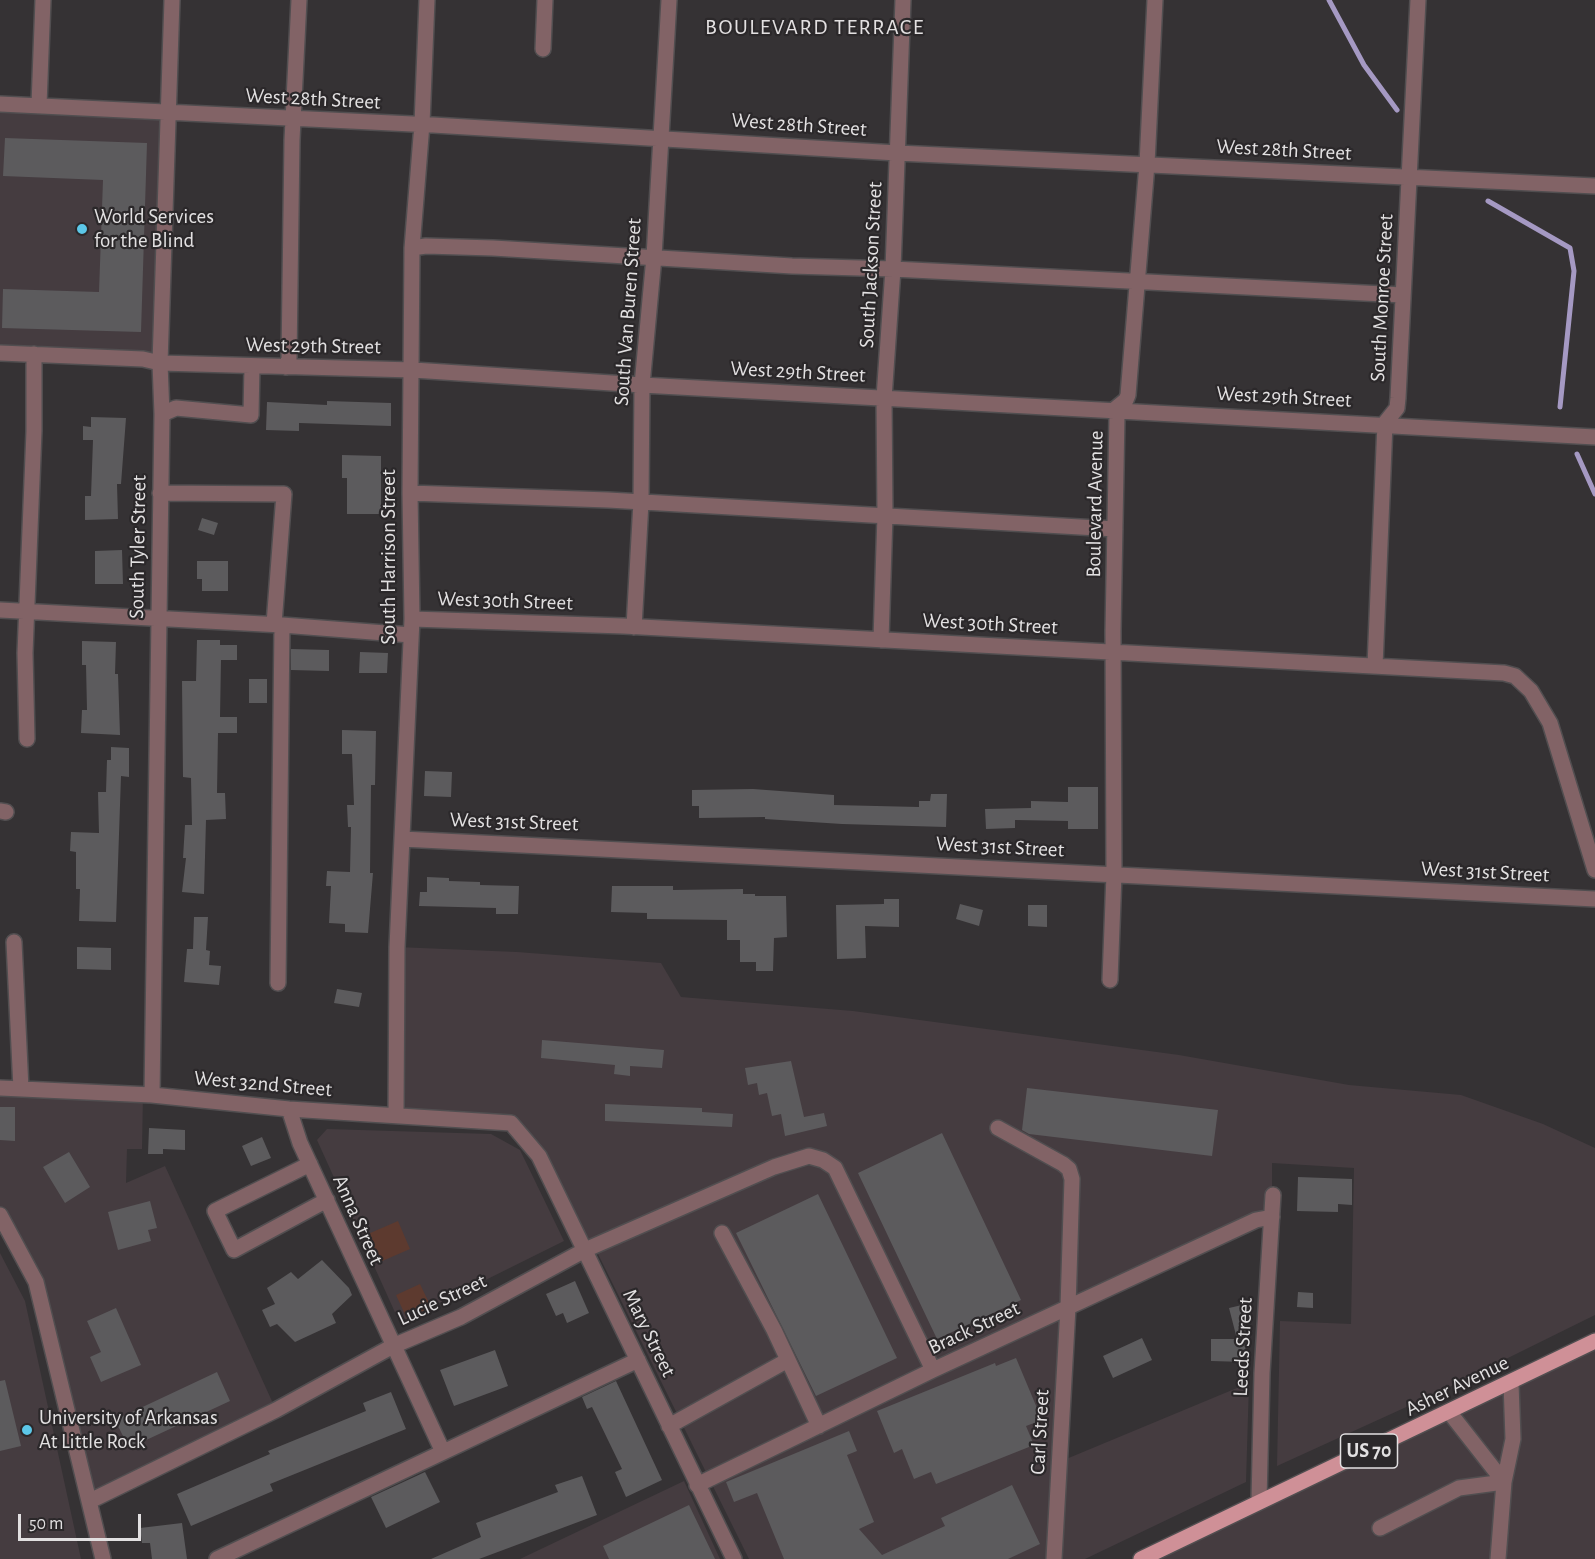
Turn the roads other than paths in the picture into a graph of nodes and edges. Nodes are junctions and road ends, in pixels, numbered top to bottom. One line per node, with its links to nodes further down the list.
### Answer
1 (43, 0): 12 (street)
2 (172, 0): 13 (street, South Tyler Street)
3 (299, 0): 14 (street)
4 (427, 0): 15 (street, South Harrison Street)
5 (545, 0): 10 (street)
6 (669, 0): 16 (street, South Van Buren Street)
7 (903, 0): 17 (street, South Jackson Street)
8 (1155, 0): 18 (street, Boulevard Avenue)
9 (1418, 0): 19 (street, South Monroe Street)
10 (543, 49)
11 (0, 104): 12 (street, West 28th Street)
12 (39, 105): 13 (street, West 28th Street)
13 (168, 113): 14 (street, West 28th Street); 28 (street, South Tyler Street)
14 (294, 119): 15 (street, West 28th Street); 30 (street)
15 (422, 124): 16 (street, West 28th Street); 21 (street, South Harrison Street)
16 (661, 138): 17 (street, West 28th Street); 22 (street, South Van Buren Street)
17 (897, 153): 18 (street, West 28th Street); 23 (street, South Jackson Street)
18 (1147, 164): 19 (street, West 28th Street); 24 (street, Boulevard Avenue)
19 (1410, 177): 20 (street, West 28th Street); 25 (street, South Monroe Street)
20 (1595, 186)
21 (412, 248): 22 (street); 31 (street, South Harrison Street)
22 (654, 257): 23 (street); 32 (street, South Van Buren Street)
23 (893, 269): 24 (street); 33 (street, South Jackson Street)
24 (1138, 283): 25 (street); 34 (street, Boulevard Avenue)
25 (1403, 295): 36 (street, South Monroe Street)
26 (0, 353): 27 (street, West 29th Street)
27 (34, 354): 28 (street, West 29th Street); 44 (street)
28 (160, 363): 29 (street, West 29th Street); 35 (street, South Tyler Street)
29 (252, 366): 30 (street, West 29th Street); 35 (street)
30 (286, 367): 31 (street, West 29th Street)
31 (413, 370): 32 (street, West 29th Street); 39 (street, South Harrison Street)
32 (642, 385): 33 (street, West 29th Street); 40 (street, South Van Buren Street)
33 (884, 398): 34 (street, West 29th Street); 41 (street, South Jackson Street)
34 (1115, 409): 36 (street, West 29th Street); 42 (street, Boulevard Avenue)
35 (162, 414): 38 (street, South Tyler Street)
36 (1385, 423): 37 (street, West 29th Street); 52 (street, South Monroe Street)
37 (1595, 437)
38 (160, 493): 45 (street, South Tyler Street); 47 (street)
39 (410, 493): 40 (street); 46 (street, South Harrison Street)
40 (641, 502): 41 (street); 48 (street, South Van Buren Street)
41 (885, 515): 42 (street); 50 (street, South Jackson Street)
42 (1115, 529): 51 (street, Boulevard Avenue)
43 (0, 610): 44 (street)
44 (28, 612): 45 (street); 53 (street)
45 (158, 618): 47 (street); 63 (street, South Tyler Street)
46 (412, 619): 48 (street, West 30th Street); 49 (street, South Harrison Street)
47 (278, 625): 49 (street); 60 (street)
48 (634, 627): 50 (street, West 30th Street)
49 (411, 635): 54 (street, South Harrison Street)
50 (880, 640): 51 (street, West 30th Street)
51 (1115, 652): 52 (street, West 30th Street); 56 (street, Boulevard Avenue)
52 (1375, 666): 55 (street, West 30th Street)
53 (27, 739)
54 (402, 838): 56 (street, West 31st Street); 65 (street, South Harrison Street)
55 (1595, 870)
56 (1114, 874): 57 (street, West 31st Street); 59 (street, Boulevard Avenue)
57 (1595, 899)
58 (14, 942): 62 (street)
59 (1110, 980)
60 (278, 983)
61 (0, 1088): 62 (street, West 32nd Street)
62 (21, 1089): 63 (street, West 32nd Street)
63 (152, 1095): 64 (street, West 32nd Street)
64 (289, 1109): 65 (street, West 32nd Street); 68 (street, Anna Street)
65 (396, 1114): 67 (street, West 32nd Street)
66 (998, 1128): 75 (street)
67 (519, 1130): 74 (street, Mary Street)
68 (310, 1164): 70 (street, Anna Street); 70 (street)
69 (1273, 1195): 71 (street, Leeds Street)
70 (327, 1200): 77 (street, Anna Street)
71 (1272, 1216): 75 (street, Brack Street); 89 (street, Leeds Street)
72 (1, 1218): 88 (street)
73 (722, 1233): 79 (street)
74 (585, 1250): 77 (street, Lucie Street); 78 (street, Mary Street); 80 (street, Lucie Street)
75 (1068, 1307): 80 (street, Brack Street); 94 (street, Carl Street)
76 (1595, 1341): 81 (main road, Asher Avenue / US 70)
77 (393, 1346): 85 (street, Anna Street); 88 (street, Lucie Street)
78 (638, 1360): 83 (street, Mary Street); 85 (street)
79 (788, 1360): 83 (street); 84 (street)
80 (933, 1370): 84 (street, Brack Street)
81 (1511, 1383): 82 (main road, Asher Avenue / US 70); 86 (street)
82 (1450, 1413): 86 (street); 89 (main road, Asher Avenue / US 70)
83 (669, 1426): 87 (street, Mary Street)
84 (819, 1426): 87 (street, Brack Street)
85 (443, 1452): 92 (street)
86 (1504, 1482): 90 (street); 96 (street)
87 (697, 1485): 93 (street, Mary Street)
88 (90, 1501): 91 (street)
89 (1259, 1501): 95 (main road, Asher Avenue / US 70)
90 (1380, 1528)
91 (103, 1559)
92 (217, 1559)
93 (734, 1559)
94 (1054, 1559)
95 (1141, 1559)
96 (1498, 1559)

